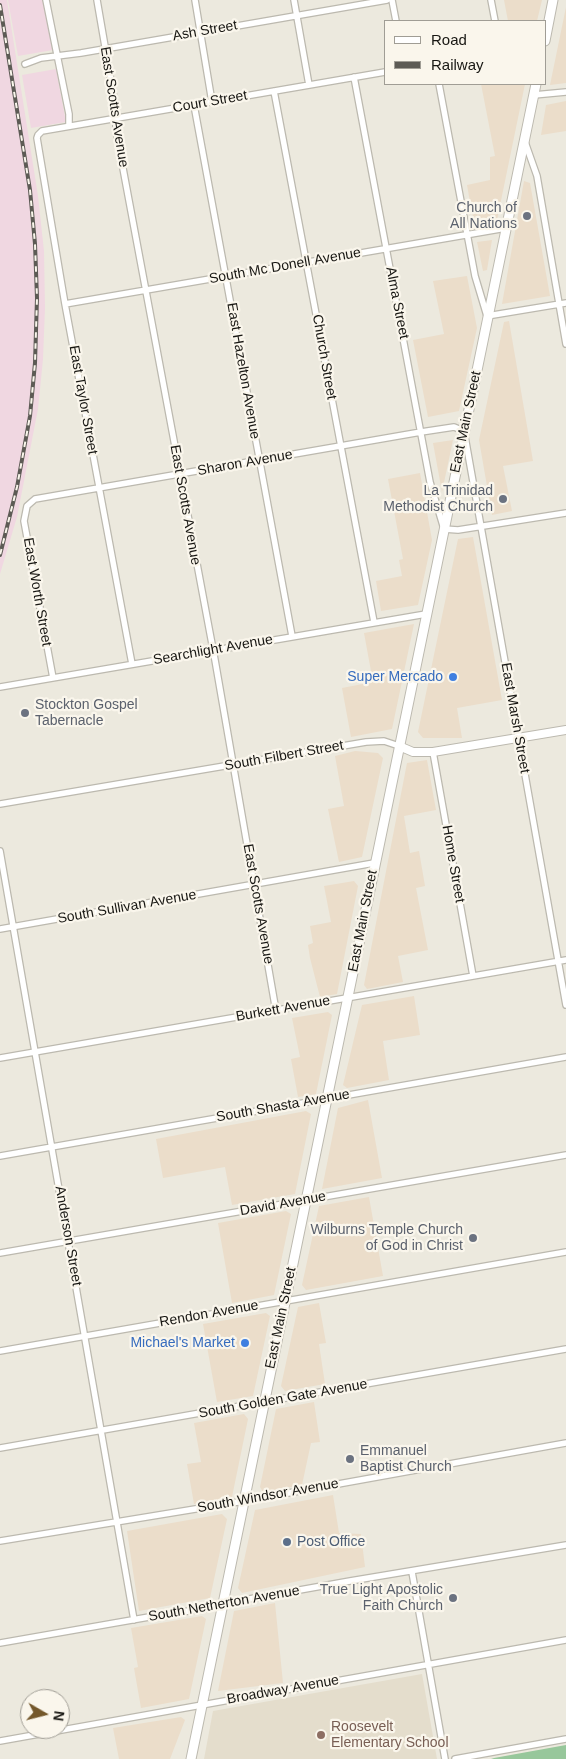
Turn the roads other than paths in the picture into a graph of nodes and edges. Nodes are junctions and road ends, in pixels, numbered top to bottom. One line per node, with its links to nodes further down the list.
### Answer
1 (46, 0): 15 (street)
2 (97, 0): 14 (street, East Scotts Avenue)
3 (195, 0): 12 (street)
4 (294, 0): 9 (street)
5 (387, 0): 9 (street, Ash Street)
6 (392, 0): 10 (street)
7 (491, 0): 11 (street)
8 (553, 0): 13 (main road)
9 (296, 16): 12 (street, Ash Street); 19 (street)
10 (396, 20)
11 (494, 20)
12 (200, 32): 14 (street, Ash Street); 25 (street)
13 (546, 36)
14 (105, 48): 15 (street, Ash Street); 27 (street, East Scotts Avenue)
15 (58, 56): 16 (street, Ash Street); 28 (street)
16 (25, 64)
17 (384, 72): 18 (street, Court Street)
18 (354, 77): 19 (street, Court Street); 33 (street, Alma Street)
19 (309, 85): 22 (street, Court Street)
20 (439, 85): 32 (street)
21 (536, 85): 24 (main road, East Main Street)
22 (274, 91): 25 (street, Court Street); 34 (street, Church Street)
23 (566, 92): 24 (street)
24 (534, 95): 30 (main road, East Main Street)
25 (212, 102): 26 (street, Court Street)
26 (194, 105): 27 (street, Court Street); 35 (street, East Hazelton Avenue)
27 (115, 118): 28 (street, Court Street); 36 (street, East Scotts Avenue)
28 (69, 126): 29 (street, Court Street)
29 (38, 136): 38 (street, East Taylor Street)
30 (524, 140): 31 (main road, East Main Street); 37 (street)
31 (506, 228): 32 (street, South Mc Donell Avenue); 39 (main road, East Main Street)
32 (467, 234): 33 (street, South Mc Donell Avenue); 39 (street)
33 (387, 248): 34 (street, South Mc Donell Avenue); 42 (street, Alma Street)
34 (306, 262): 35 (street, South Mc Donell Avenue); 43 (street, Church Street)
35 (226, 276): 36 (street, South Mc Donell Avenue); 44 (street, East Hazelton Avenue)
36 (146, 290): 38 (street, South Mc Donell Avenue); 45 (street, East Scotts Avenue)
37 (563, 303): 39 (street); 40 (street)
38 (65, 304): 46 (street, East Taylor Street)
39 (487, 316): 41 (main road, East Main Street)
40 (566, 344)
41 (464, 431): 42 (street, Sharon Avenue); 49 (street, East Marsh Street); 50 (main road, East Main Street)
42 (421, 432): 43 (street, Sharon Avenue); 50 (street, Alma Street)
43 (340, 446): 44 (street, Sharon Avenue); 52 (street, Church Street)
44 (260, 460): 45 (street, Sharon Avenue); 53 (street, East Hazelton Avenue)
45 (180, 474): 46 (street, Sharon Avenue); 54 (street, East Scotts Avenue)
46 (99, 488): 47 (street, Sharon Avenue); 55 (street, East Taylor Street)
47 (28, 506): 56 (street, East Worth Street)
48 (566, 513): 49 (street)
49 (481, 527): 50 (street); 59 (street, East Marsh Street)
50 (444, 529): 51 (main road, East Main Street)
51 (426, 614): 52 (street, Searchlight Avenue); 60 (main road, East Main Street)
52 (374, 622): 53 (street, Searchlight Avenue)
53 (292, 636): 54 (street, Searchlight Avenue)
54 (213, 650): 55 (street, Searchlight Avenue); 62 (street, East Scotts Avenue)
55 (132, 664): 56 (street, Searchlight Avenue)
56 (53, 678): 57 (street, Searchlight Avenue)
57 (0, 687)
58 (566, 730): 59 (street, South Filbert Street)
59 (519, 738): 61 (street, South Filbert Street); 70 (street, East Marsh Street)
60 (399, 746): 61 (street, South Filbert Street); 62 (street, South Filbert Street); 65 (main road, East Main Street)
61 (434, 752): 71 (street, Home Street)
62 (233, 765): 63 (street, South Filbert Street); 66 (street, East Scotts Avenue)
63 (0, 804)
64 (0, 851): 67 (street, Anderson Street)
65 (374, 863): 66 (street, South Sullivan Avenue); 72 (main road, East Main Street)
66 (254, 884): 67 (street, South Sullivan Avenue); 74 (street, East Scotts Avenue)
67 (13, 927): 68 (street, South Sullivan Avenue); 75 (street, Anderson Street)
68 (0, 929)
69 (566, 960): 70 (street, Burkett Avenue)
70 (558, 961): 71 (street, Burkett Avenue); 73 (street, East Marsh Street)
71 (473, 976): 72 (street, Burkett Avenue)
72 (346, 998): 74 (street, Burkett Avenue); 78 (main road, East Main Street)
73 (566, 1005)
74 (276, 1011): 75 (street, Burkett Avenue)
75 (36, 1052): 77 (street, Burkett Avenue); 79 (street, Anderson Street)
76 (566, 1056): 78 (street, South Shasta Avenue)
77 (0, 1058)
78 (326, 1099): 79 (street, South Shasta Avenue); 82 (main road, East Main Street)
79 (52, 1147): 81 (street, South Shasta Avenue); 83 (street, Anderson Street)
80 (566, 1155): 82 (street, David Avenue)
81 (0, 1156)
82 (305, 1200): 83 (street, David Avenue); 86 (main road, East Main Street)
83 (68, 1241): 85 (street, David Avenue); 87 (street, Anderson Street)
84 (566, 1252): 86 (street, Rendon Avenue)
85 (0, 1253)
86 (284, 1301): 87 (street, Rendon Avenue); 90 (main road, East Main Street)
87 (85, 1336): 89 (street, Rendon Avenue); 91 (street, Anderson Street)
88 (566, 1350): 90 (street, South Golden Gate Avenue)
89 (0, 1351)
90 (264, 1402): 91 (street, South Golden Gate Avenue); 94 (main road, East Main Street)
91 (102, 1430): 93 (street, South Golden Gate Avenue); 95 (street, Anderson Street)
92 (566, 1443): 94 (street, South Windsor Avenue)
93 (0, 1448)
94 (244, 1502): 95 (street, South Windsor Avenue); 99 (main road, East Main Street)
95 (117, 1521): 96 (street, South Windsor Avenue); 100 (street, Anderson Street)
96 (0, 1542)
97 (566, 1545): 98 (street, South Netherton Avenue)
98 (412, 1572): 99 (street, South Netherton Avenue); 103 (street)
99 (222, 1605): 100 (street, South Netherton Avenue); 104 (main road, East Main Street)
100 (134, 1620): 102 (street, South Netherton Avenue)
101 (566, 1640): 103 (street, Broadway Avenue)
102 (0, 1643)
103 (429, 1664): 104 (street, Broadway Avenue); 108 (street)
104 (201, 1705): 106 (street, Broadway Avenue); 107 (main road, East Main Street)
105 (566, 1739): 109 (street)
106 (0, 1741)
107 (190, 1759)
108 (444, 1759)
109 (455, 1759)

